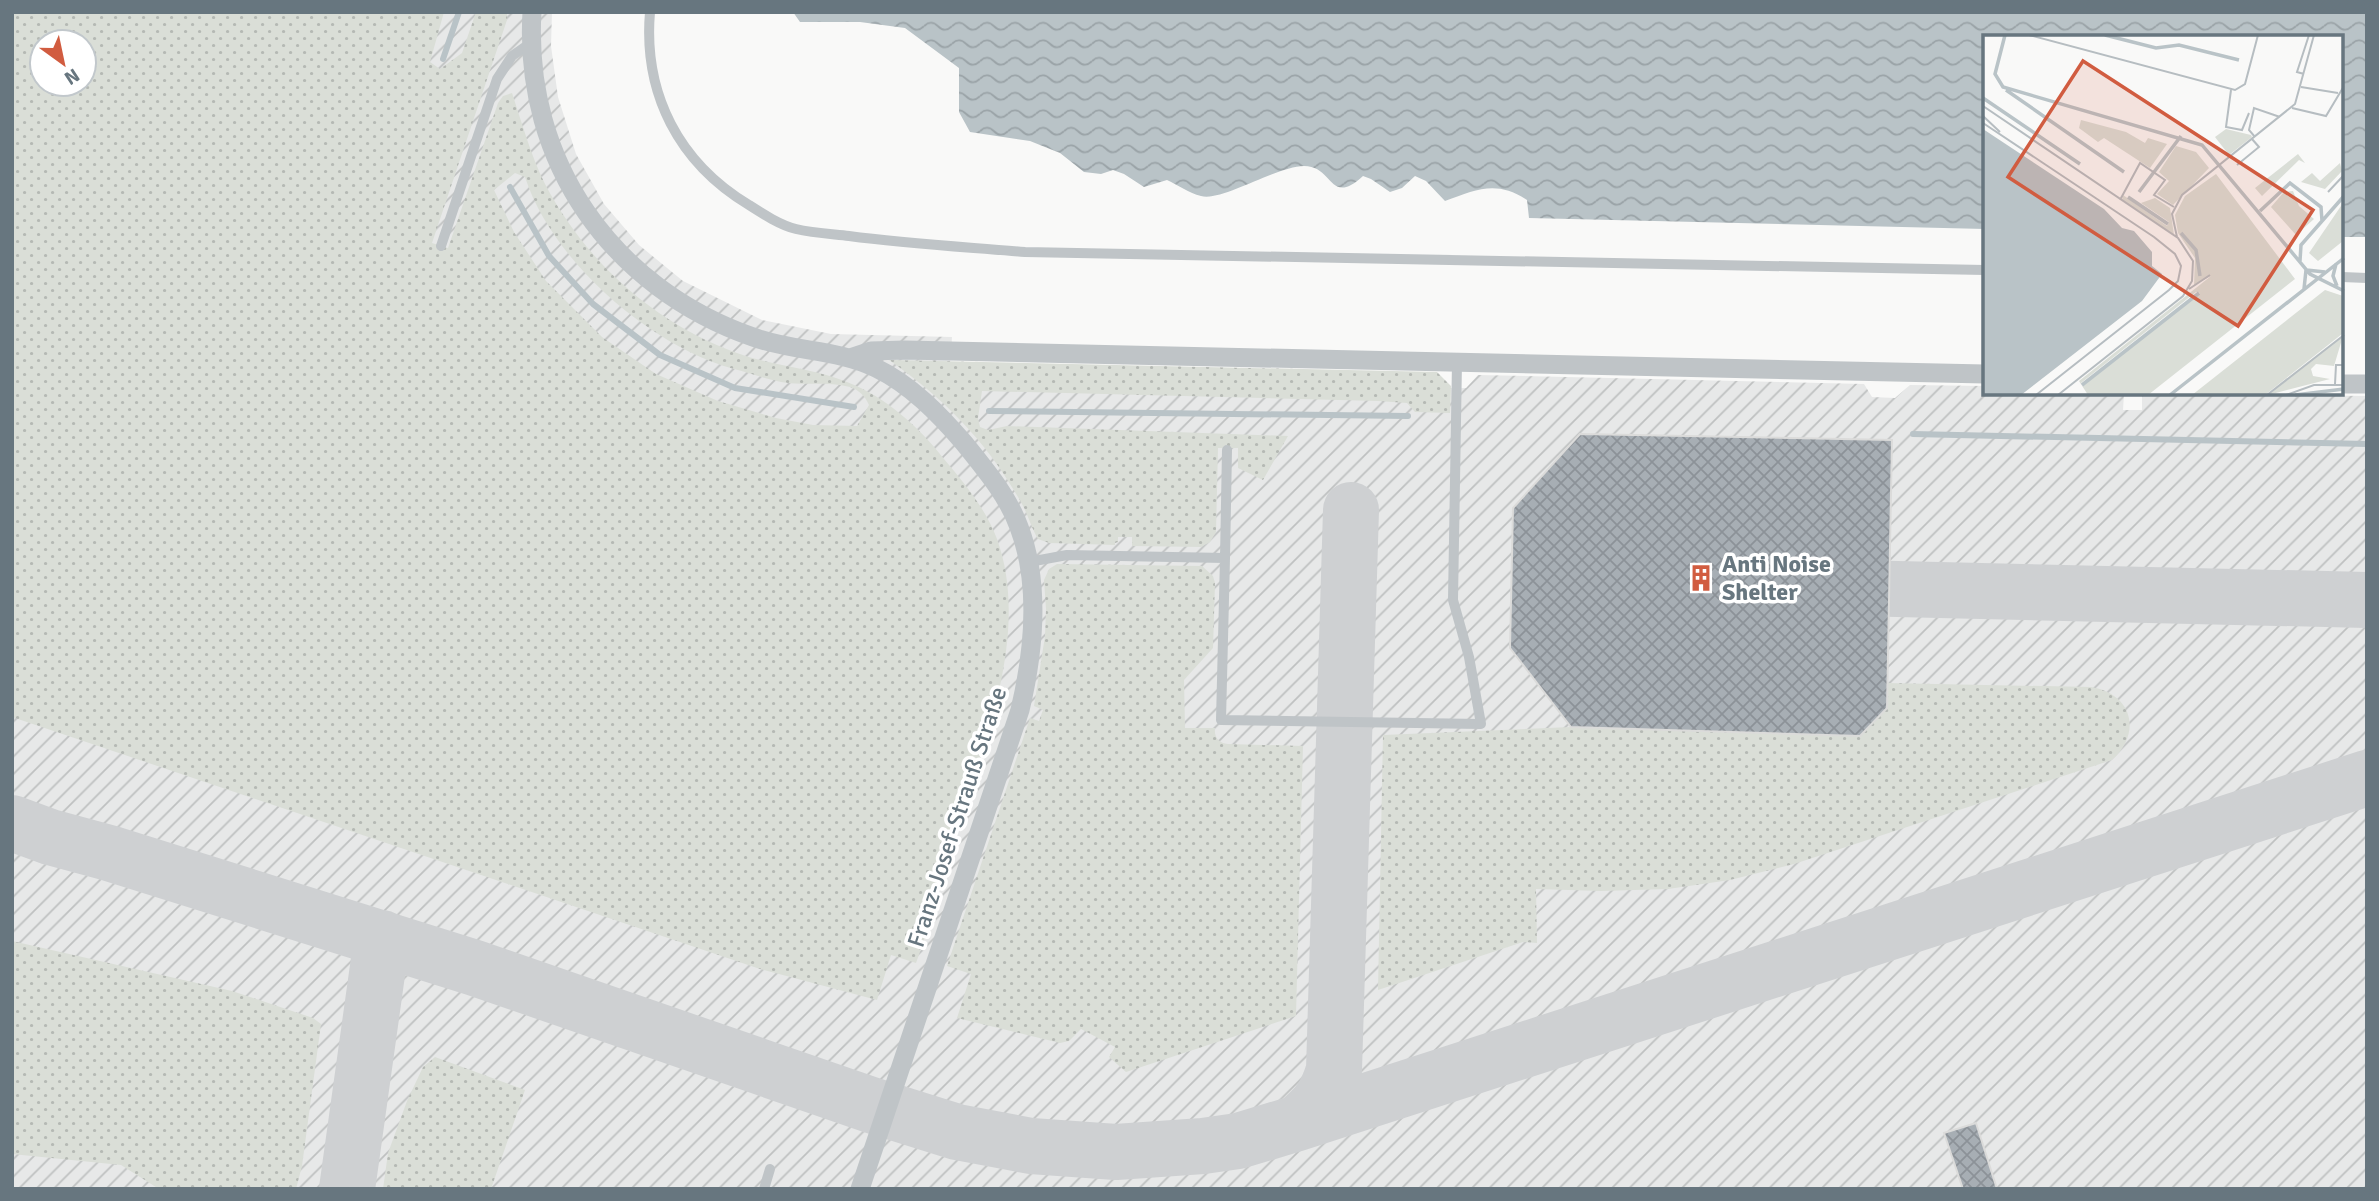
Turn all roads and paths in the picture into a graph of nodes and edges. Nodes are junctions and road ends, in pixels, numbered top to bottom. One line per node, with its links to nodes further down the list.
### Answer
1 (532, 12): 3 (street)
2 (650, 12): 5 (lane)
3 (532, 42): 4 (lane); 8 (street)
4 (441, 246)
5 (1983, 270)
6 (2344, 277): 7 (lane)
7 (2367, 278)
8 (850, 358): 9 (street); 15 (street, Franz-Josef-Strauß Straße)
9 (1457, 362): 10 (street); 14 (lane)
10 (1983, 374)
11 (2344, 384): 12 (street)
12 (2367, 384)
13 (1227, 450): 14 (lane)
14 (1225, 558): 15 (lane)
15 (1029, 562): 18 (street, Franz-Josef-Strauß Straße)
16 (770, 1169): 17 (lane)
17 (764, 1189)
18 (860, 1189)

